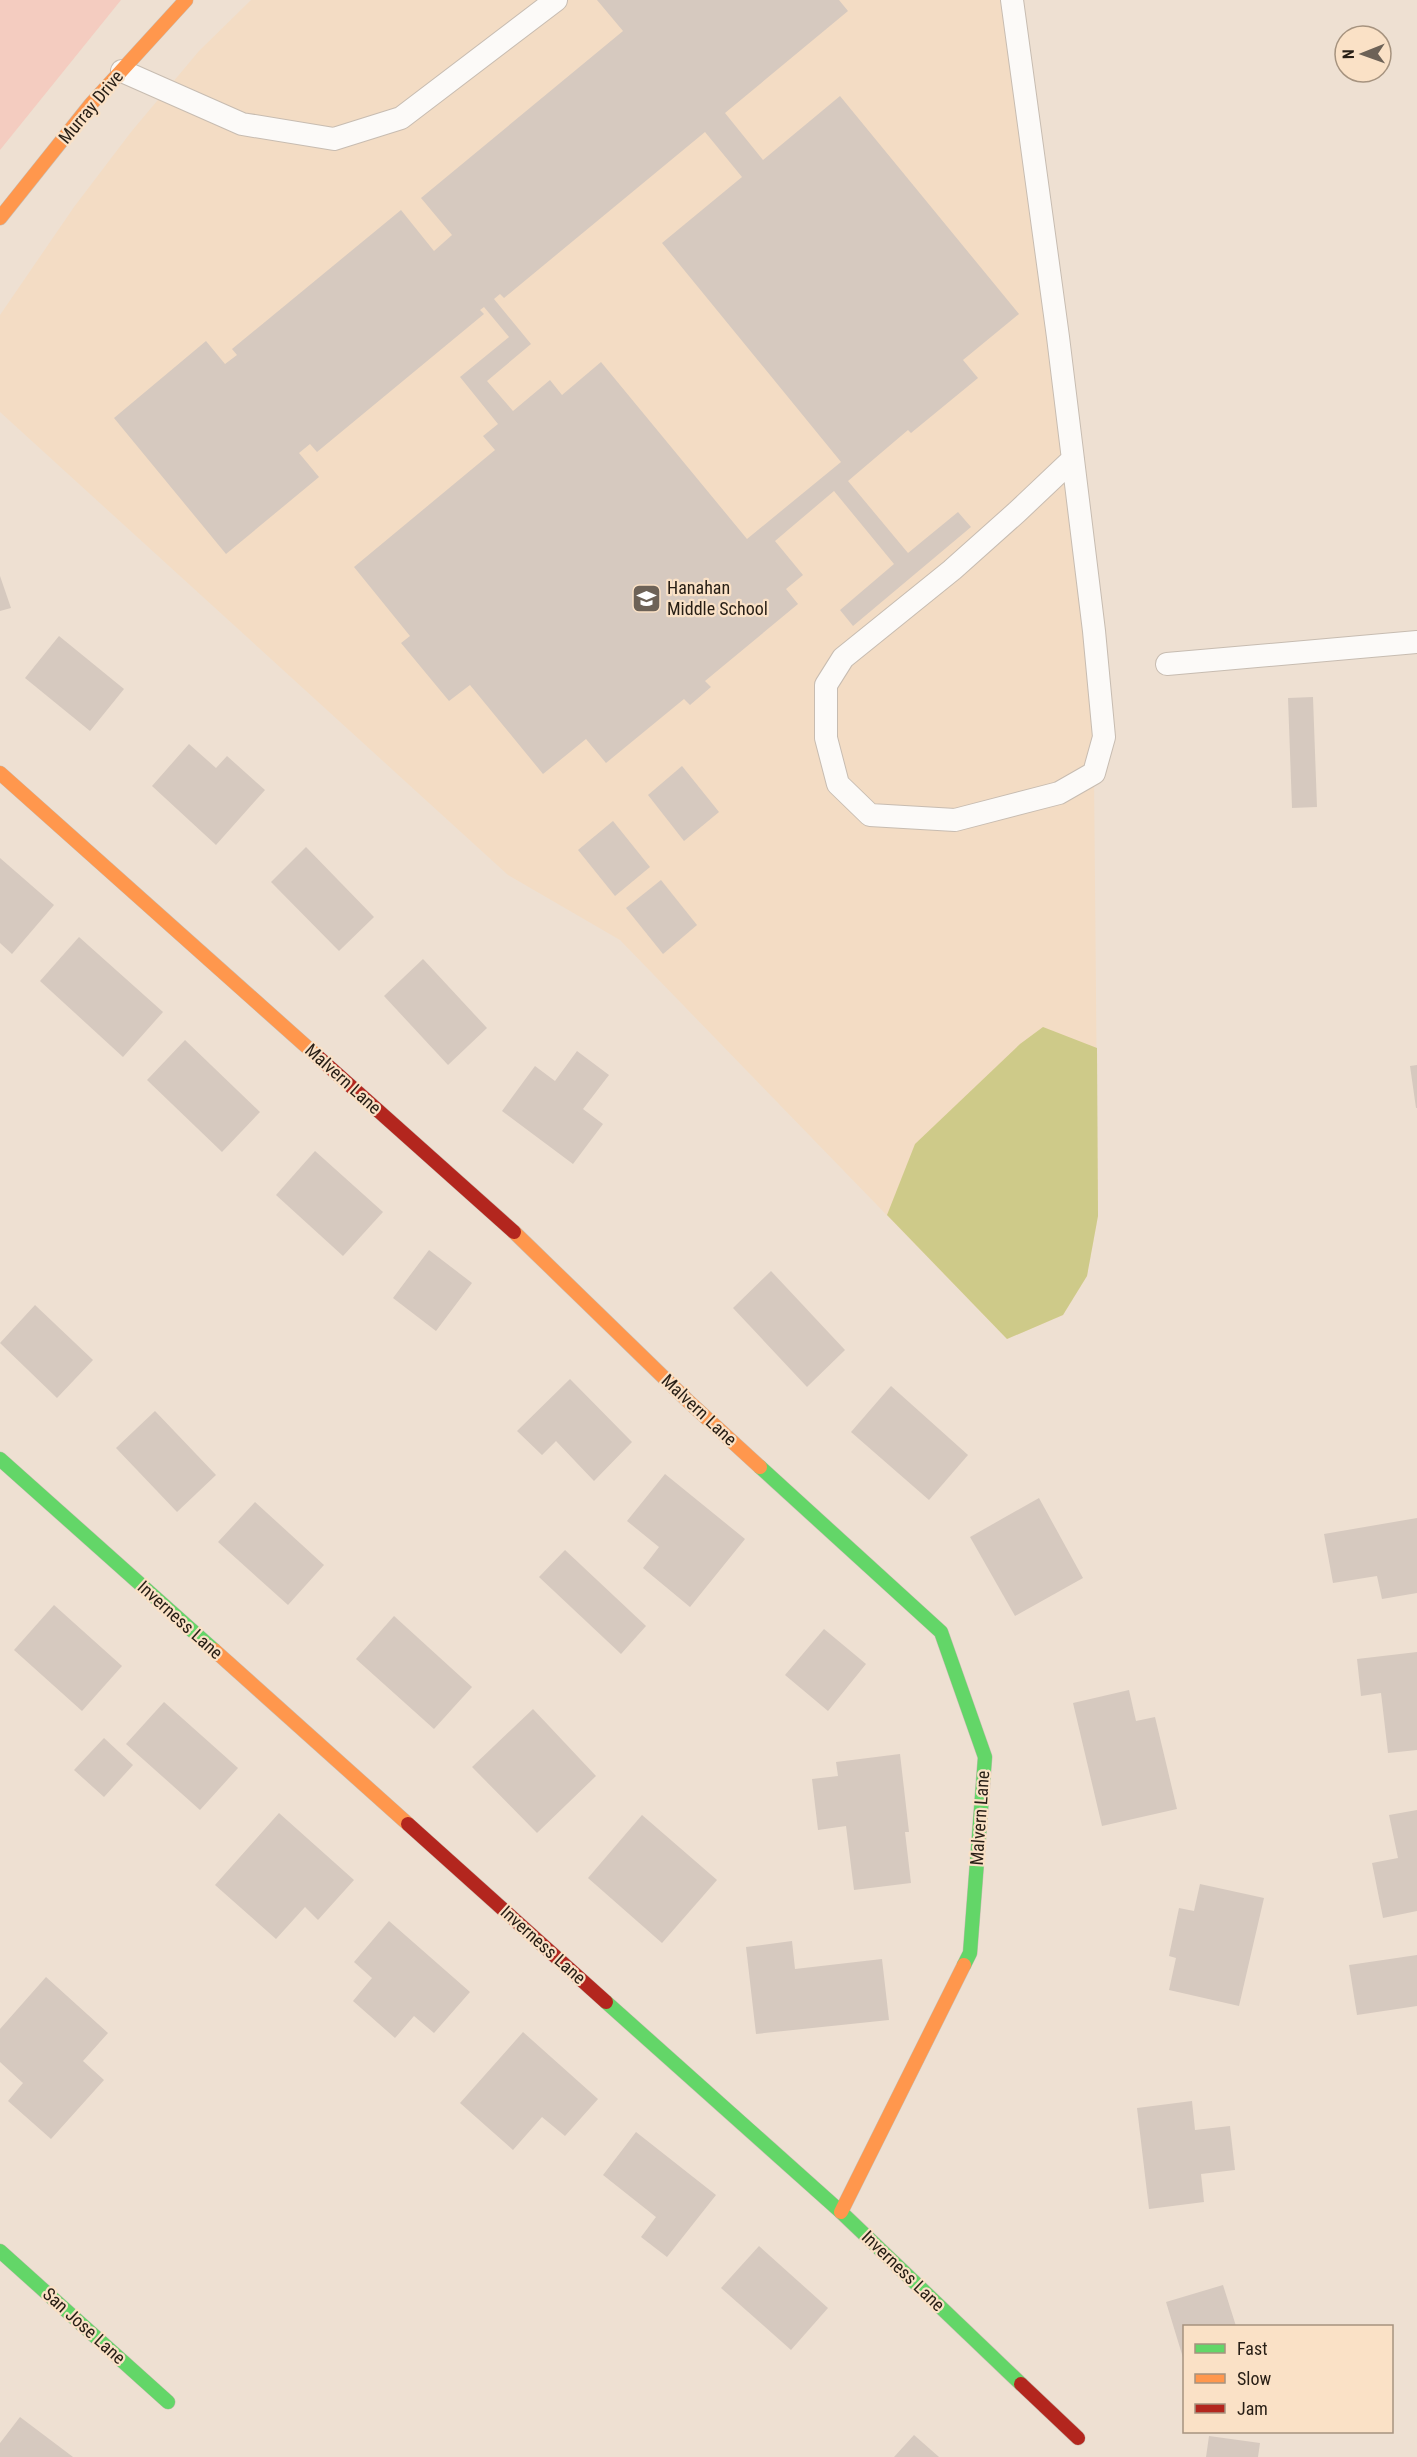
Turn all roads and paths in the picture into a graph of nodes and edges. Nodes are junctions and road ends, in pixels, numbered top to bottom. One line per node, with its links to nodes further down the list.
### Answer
1 (186, 0): 4 (street, Murray Drive)
2 (556, 0): 4 (lane)
3 (1012, 0): 6 (lane)
4 (122, 71): 5 (street, Murray Drive)
5 (0, 218)
6 (1073, 459): 6 (lane)
7 (1417, 642): 8 (lane)
8 (1167, 664)
9 (0, 773): 11 (street, Malvern Lane)
10 (0, 1459): 11 (street, Inverness Lane)
11 (841, 2212): 14 (street, Inverness Lane)
12 (0, 2251): 13 (street, San Jose Lane)
13 (168, 2402)
14 (1078, 2438)

